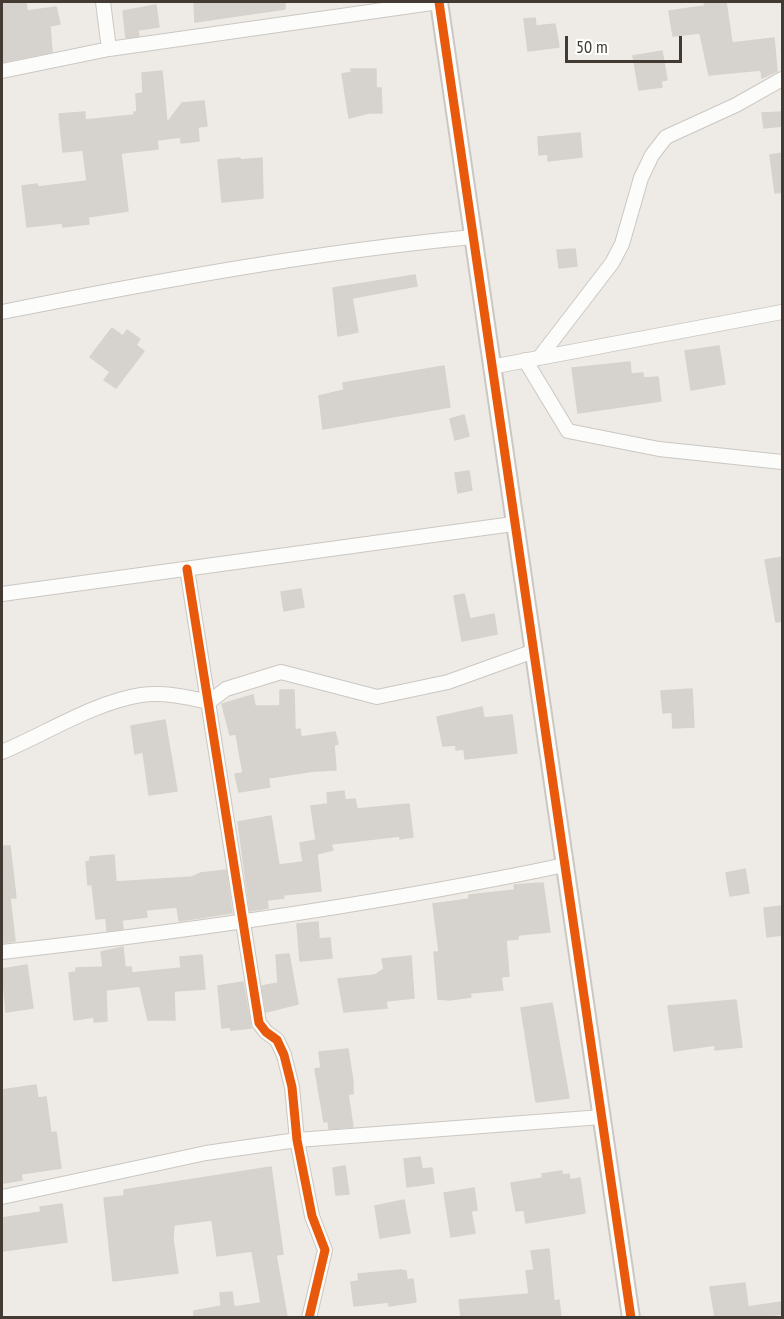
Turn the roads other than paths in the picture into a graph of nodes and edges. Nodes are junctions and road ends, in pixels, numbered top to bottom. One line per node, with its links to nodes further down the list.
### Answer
1 (103, 2): 3 (street)
2 (439, 2): 3 (street); 6 (street)
3 (109, 49): 4 (street)
4 (2, 71)
5 (783, 79): 9 (street)
6 (472, 237): 7 (street); 10 (street)
7 (2, 312)
8 (783, 312): 9 (street)
9 (532, 359): 10 (street); 11 (street)
10 (491, 367): 12 (street)
11 (783, 462)
12 (513, 524): 13 (street); 15 (street)
13 (187, 569): 14 (street); 16 (street)
14 (2, 594)
15 (534, 651): 16 (street); 18 (street)
16 (209, 702): 17 (street); 19 (street)
17 (2, 752)
18 (565, 865): 19 (street); 21 (street)
19 (244, 922): 20 (street); 22 (street)
20 (2, 952)
21 (602, 1117): 22 (street); 25 (street)
22 (297, 1140): 23 (street); 24 (street)
23 (2, 1197)
24 (309, 1317)
25 (631, 1317)

